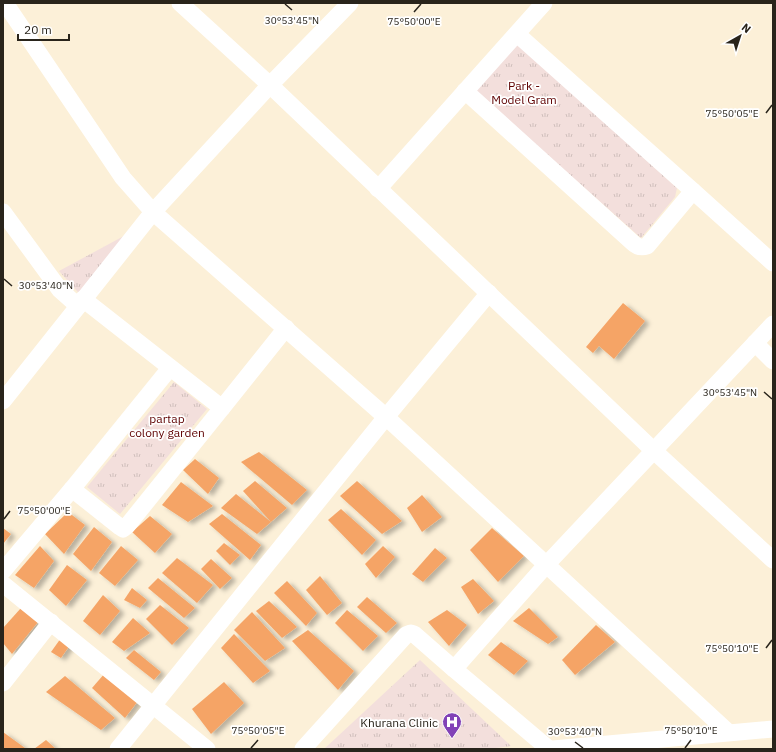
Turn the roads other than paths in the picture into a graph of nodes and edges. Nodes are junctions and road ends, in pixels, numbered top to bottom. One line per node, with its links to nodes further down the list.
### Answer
1 (5, 3): 11 (street)
2 (350, 3): 6 (street)
3 (544, 3): 5 (street)
4 (186, 5): 6 (street)
5 (516, 34): 7 (street); 9 (street)
6 (270, 85): 8 (street); 11 (street)
7 (464, 92): 8 (street); 9 (street)
8 (378, 189): 13 (street)
9 (693, 191): 12 (street)
10 (3, 212): 14 (street)
11 (153, 212): 14 (street); 16 (street)
12 (773, 263)
13 (490, 293): 22 (street); 23 (street)
14 (80, 303): 19 (street); 20 (street)
15 (773, 324): 17 (street)
16 (286, 328): 21 (street); 22 (street)
17 (755, 343): 18 (street); 23 (street)
18 (773, 361)
19 (170, 368): 21 (street); 24 (street)
20 (3, 401)
21 (222, 408): 24 (street)
22 (386, 416): 26 (street); 32 (street)
23 (653, 450): 25 (street); 26 (street)
24 (72, 489): 27 (street)
25 (773, 560)
26 (547, 564): 30 (street); 34 (street)
27 (3, 572)
28 (3, 584): 29 (street)
29 (50, 622): 31 (street); 32 (street)
30 (454, 669): 38 (street); 39 (street)
31 (3, 683)
32 (154, 706): 36 (street); 37 (street)
33 (773, 729): 34 (street)
34 (728, 732): 35 (street)
35 (687, 743): 40 (street)
36 (118, 749)
37 (207, 749)
38 (303, 749)
39 (549, 749)
40 (553, 749)

